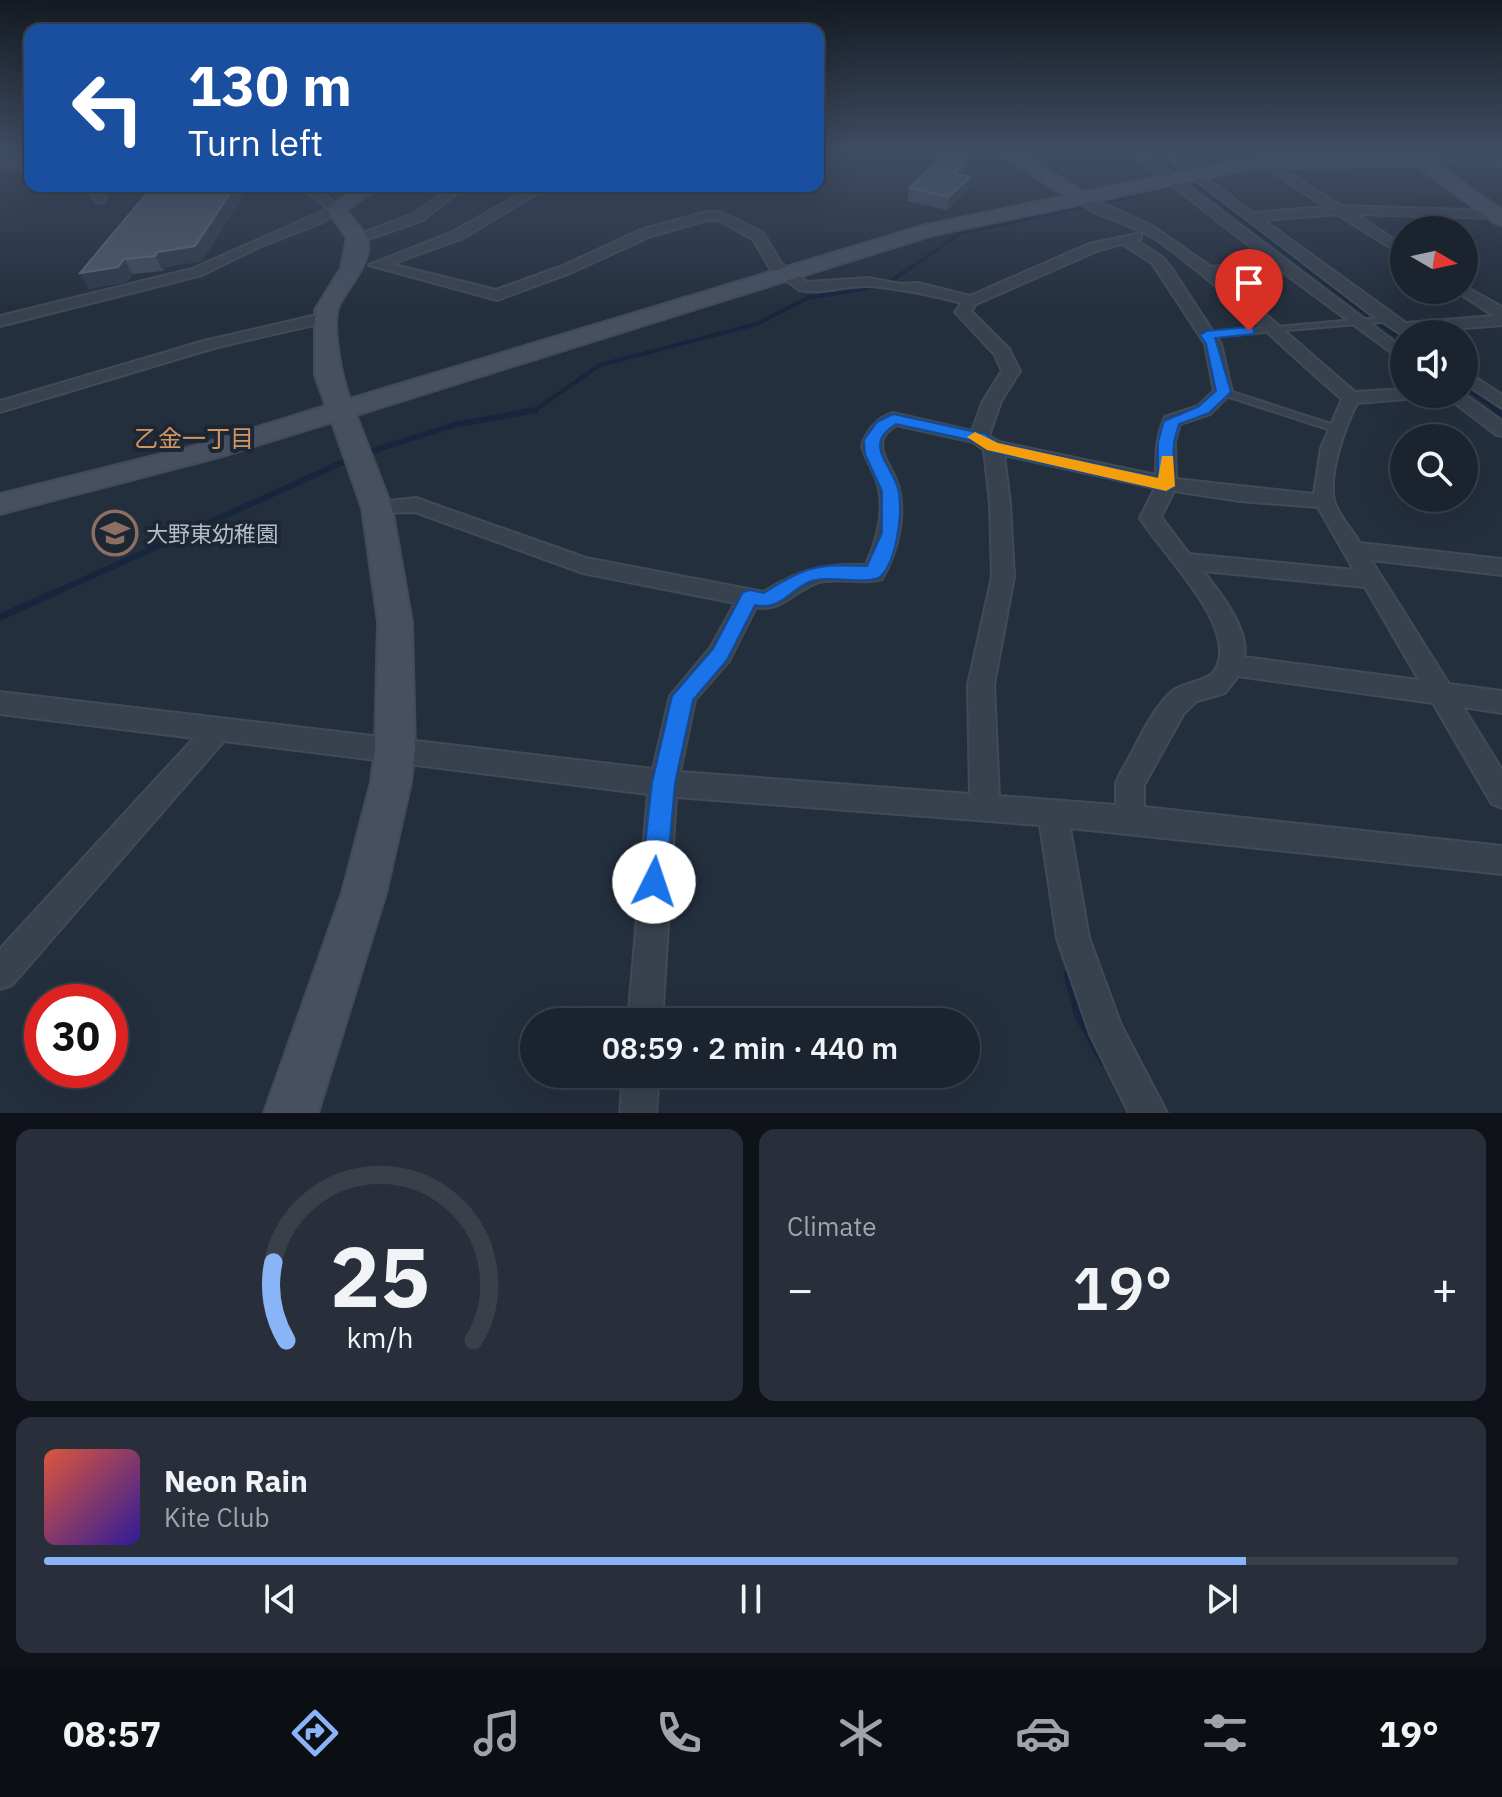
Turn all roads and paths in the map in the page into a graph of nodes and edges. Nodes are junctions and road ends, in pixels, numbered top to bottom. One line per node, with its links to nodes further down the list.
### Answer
1 (330, 204): 11 (street)
2 (344, 204): 11 (street)
3 (436, 204): 16 (street)
4 (512, 204): 19 (street)
5 (1081, 204): 23 (street)
6 (1089, 204): 15 (street)
7 (1205, 204): 20 (street)
8 (1234, 204): 13 (street)
9 (1329, 204): 12 (street)
10 (1481, 204): 14 (street)
11 (336, 209): 16 (street); 30 (street)
12 (1338, 210): 13 (street); 14 (street); 18 (street)
13 (1252, 217): 28 (street)
14 (1499, 217)
15 (1154, 233): 17 (street); 22 (street)
16 (357, 238): 21 (street)
17 (1124, 239): 25 (street); 34 (street)
18 (1390, 243)
19 (377, 265): 21 (street); 23 (street)
20 (1285, 265): 22 (street); 31 (street)
21 (351, 268): 27 (street)
22 (1207, 272): 33 (street)
23 (785, 273): 25 (street); 43 (street)
24 (1478, 300): 26 (street)
25 (971, 301): 46 (street)
26 (1502, 317): 29 (street)
27 (325, 318): 41 (street); 43 (street)
28 (1392, 320)
29 (1472, 320)
30 (0, 321)
31 (1359, 322): 32 (lane); 33 (lane); 35 (street)
32 (1390, 326)
33 (1271, 329): 34 (lane); 39 (street)
34 (1207, 335): 37 (street)
35 (1390, 346)
36 (1478, 385): 40 (street)
37 (1223, 392): 44 (lane); 47 (street)
38 (1390, 395): 39 (street)
39 (1351, 398): 44 (street)
40 (1502, 403)
41 (0, 407)
42 (1471, 408): 45 (street)
43 (340, 412): 49 (street); 50 (street)
44 (1334, 428): 48 (street)
45 (1502, 430)
46 (986, 442): 47 (street); 55 (street); 64 (street)
47 (1166, 486): 48 (street); 52 (street)
48 (1324, 501): 51 (street)
49 (0, 504)
50 (377, 508): 55 (street); 61 (street)
51 (1355, 550): 53 (street); 54 (street)
52 (1185, 561): 54 (street); 56 (street)
53 (1502, 567)
54 (1373, 580): 57 (street)
55 (750, 597): 62 (street)
56 (1230, 665): 57 (street); 66 (street)
57 (1441, 694): 58 (street); 63 (street)
58 (1502, 702)
59 (0, 703): 60 (street)
60 (219, 728): 61 (street); 68 (street)
61 (395, 749): 62 (street); 72 (street)
62 (664, 783): 64 (street); 69 (street)
63 (1502, 795)
64 (985, 808): 65 (street)
65 (1053, 813): 66 (street); 71 (street)
66 (1130, 819): 67 (street)
67 (1502, 860)
68 (0, 973)
69 (646, 1008)
70 (640, 1088): 73 (street)
71 (1146, 1111)
72 (291, 1113)
73 (638, 1113)

